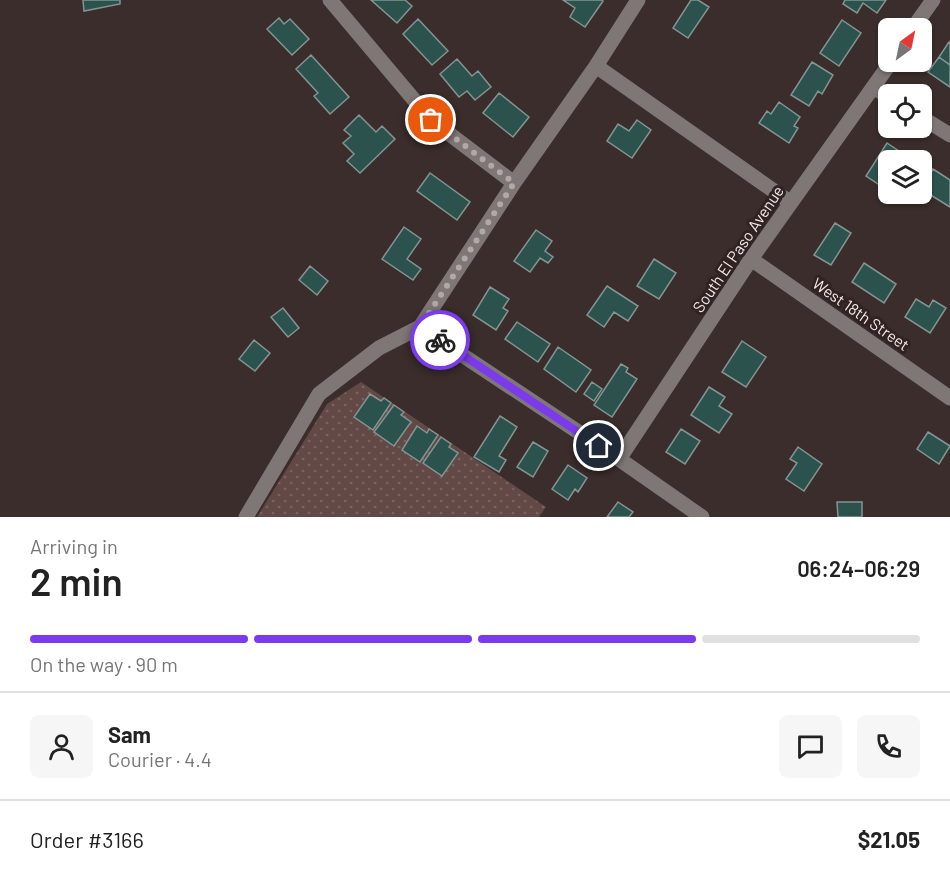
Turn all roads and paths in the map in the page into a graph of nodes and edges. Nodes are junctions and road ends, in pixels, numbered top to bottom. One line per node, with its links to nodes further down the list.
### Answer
1 (330, 0): 11 (street)
2 (639, 0): 5 (street)
3 (933, 0): 4 (street)
4 (920, 18)
5 (596, 66): 11 (street); 12 (street)
6 (884, 72): 7 (street, South El Paso Avenue)
7 (873, 87): 8 (street); 12 (street, South El Paso Avenue)
8 (878, 90)
9 (932, 124): 10 (street)
10 (950, 135)
11 (514, 183): 14 (street)
12 (791, 203): 13 (street, South El Paso Avenue)
13 (751, 259): 15 (street, West 18th Street); 16 (street, South El Paso Avenue)
14 (420, 327): 16 (street); 17 (street)
15 (950, 398)
16 (619, 459): 18 (street)
17 (246, 517)
18 (702, 517)

